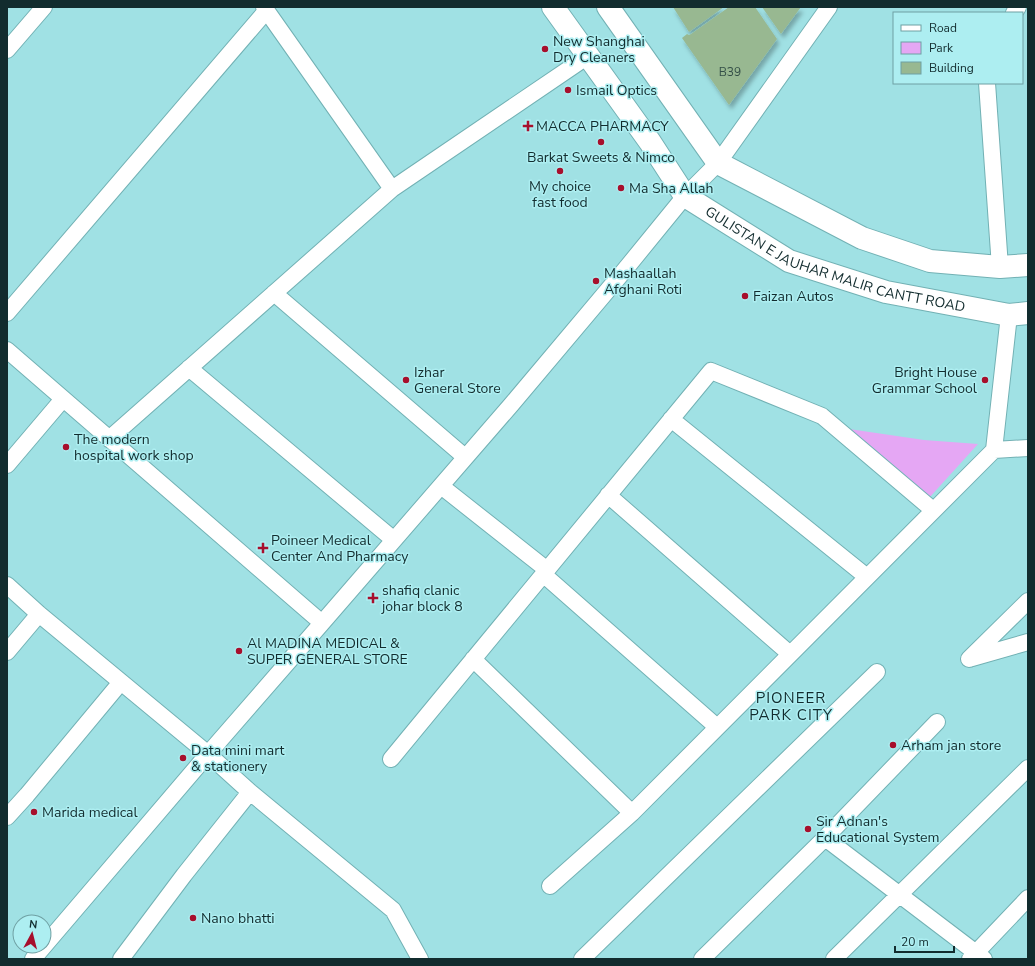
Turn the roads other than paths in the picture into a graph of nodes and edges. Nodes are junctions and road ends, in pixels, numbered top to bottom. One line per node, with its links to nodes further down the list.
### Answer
1 (44, 7): 6 (street)
2 (553, 7): 7 (main road, GULISTAN E JAUHAR MALIR CANTT ROAD)
3 (608, 7): 9 (main road, GULISTAN E JAUHAR MALIR CANTT ROAD)
4 (829, 7): 9 (street)
5 (265, 9): 10 (street); 15 (street)
6 (7, 50)
7 (588, 56): 10 (street); 11 (main road, GULISTAN E JAUHAR MALIR CANTT ROAD)
8 (987, 84): 13 (street)
9 (718, 163): 11 (street); 13 (main road, GULISTAN E JAUHAR MALIR CANTT ROAD)
10 (392, 189): 14 (street)
11 (685, 196): 16 (main road, GULISTAN E JAUHAR MALIR CANTT ROAD); 24 (street)
12 (1028, 265): 13 (main road, GULISTAN E JAUHAR MALIR CANTT ROAD)
13 (1000, 267)
14 (274, 293): 18 (street); 24 (street)
15 (7, 313)
16 (1019, 314): 23 (street)
17 (7, 350): 19 (street)
18 (190, 368): 21 (street); 29 (street)
19 (63, 399): 21 (street); 25 (street)
20 (671, 419): 27 (street); 28 (street); 31 (street)
21 (109, 439): 35 (street)
22 (1028, 448): 23 (street)
23 (994, 450): 28 (street)
24 (465, 457): 26 (street)
25 (7, 465)
26 (441, 486): 29 (street); 30 (street)
27 (608, 495): 30 (street); 38 (street)
28 (934, 510): 31 (street)
29 (394, 540): 35 (street)
30 (544, 572): 39 (street); 43 (street)
31 (866, 577): 38 (street)
32 (7, 585): 34 (street)
33 (1028, 601): 36 (street)
34 (39, 614): 37 (street); 41 (street)
35 (322, 623): 44 (street)
36 (1028, 642)
37 (7, 652)
38 (790, 654): 43 (street)
39 (473, 659): 45 (street); 48 (street)
40 (877, 672): 58 (street)
41 (121, 682): 44 (street); 49 (street)
42 (937, 722): 50 (street)
43 (717, 727): 48 (street)
44 (208, 754): 47 (street); 55 (street)
45 (391, 759)
46 (1028, 768): 52 (street)
47 (250, 792): 56 (street); 57 (street)
48 (632, 813): 51 (street)
49 (7, 817)
50 (825, 838): 52 (street); 59 (street)
51 (550, 886)
52 (899, 894): 54 (street); 60 (street)
53 (1028, 898): 54 (street)
54 (977, 957)
55 (33, 959)
56 (121, 959)
57 (420, 959)
58 (582, 959)
59 (702, 959)
60 (834, 959)

